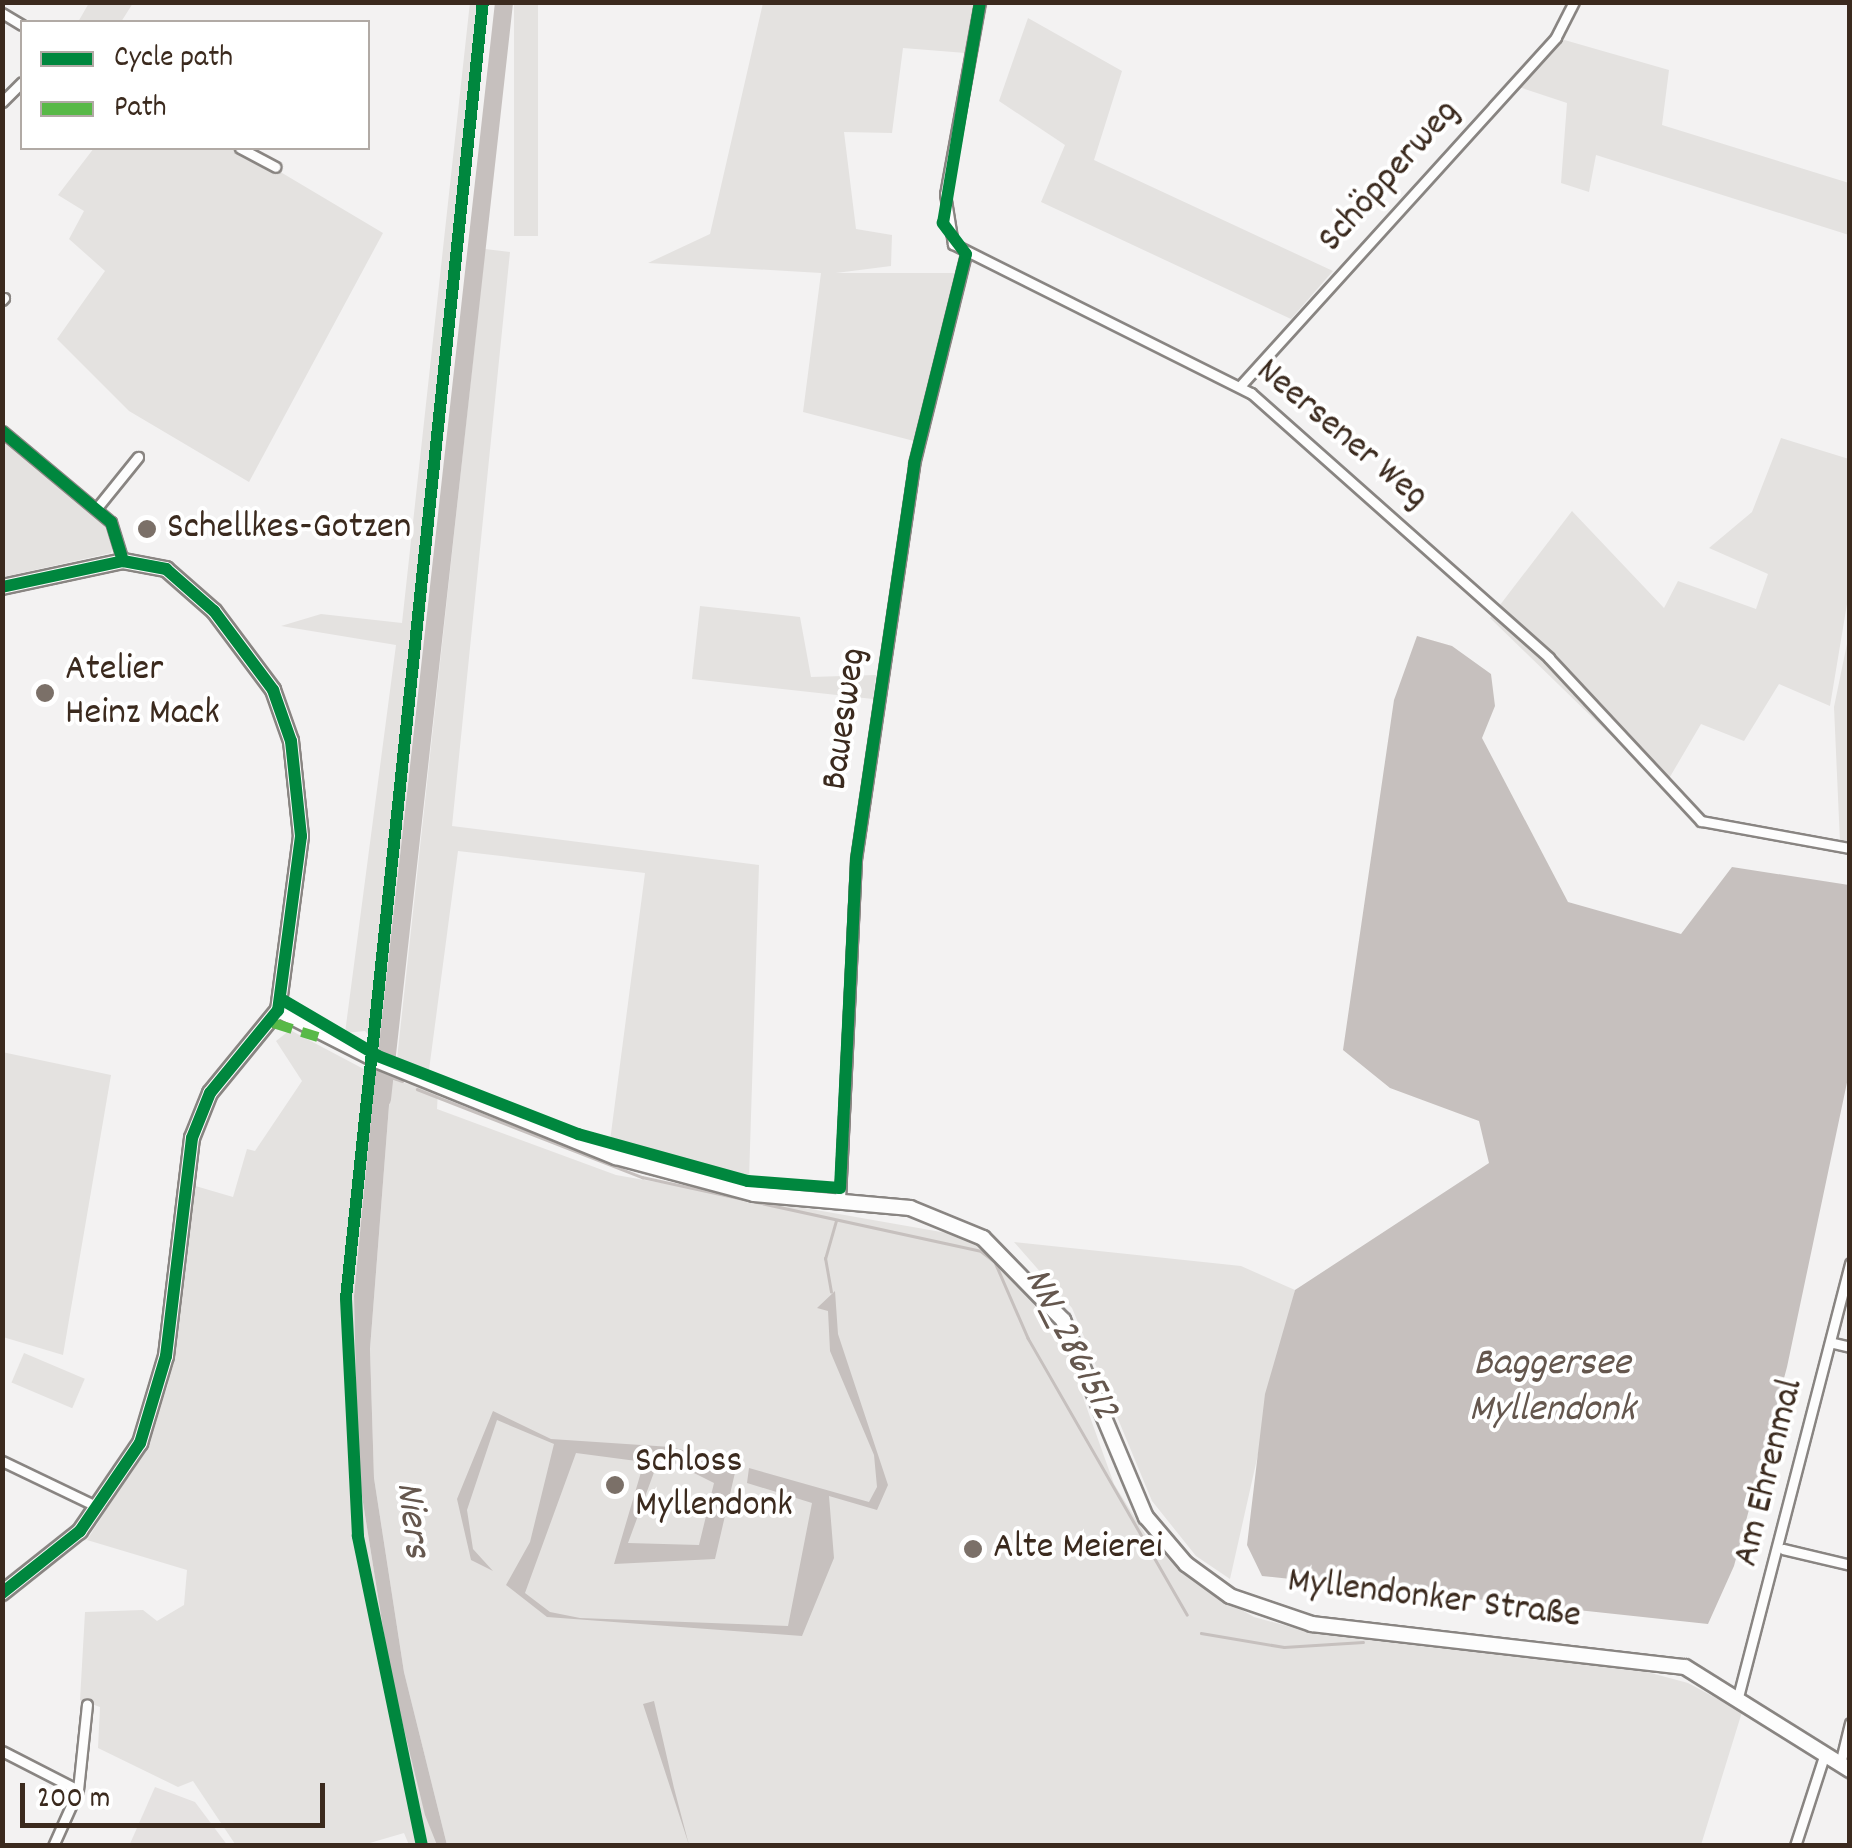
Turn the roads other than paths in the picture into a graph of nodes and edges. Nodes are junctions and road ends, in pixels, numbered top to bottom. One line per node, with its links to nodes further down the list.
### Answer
1 (980, 2): 7 (street)
2 (1574, 2): 8 (street, Schöpperweg)
3 (20, 84): 4 (street)
4 (2, 102)
5 (244, 150): 6 (street)
6 (275, 167)
7 (966, 254): 8 (street, Neersener Weg); 16 (street, Bauesweg)
8 (1242, 385): 14 (street, Neersener Weg)
9 (2, 431): 11 (street)
10 (138, 457): 11 (street)
11 (96, 509): 12 (street)
12 (122, 561): 13 (street); 15 (street)
13 (2, 587)
14 (1850, 848)
15 (278, 1010): 16 (street, Myllendonker Straße); 21 (street)
16 (840, 1199): 25 (street, Myllendonker Straße)
17 (1850, 1263): 18 (street, Am Ehrenmal)
18 (1833, 1343): 19 (street); 22 (street, Am Ehrenmal)
19 (1850, 1347)
20 (2, 1460): 21 (street)
21 (99, 1508): 24 (street)
22 (1782, 1549): 23 (street); 25 (street, Am Ehrenmal)
23 (1850, 1566)
24 (2, 1593)
25 (1739, 1693): 29 (street, Myllendonker Straße)
26 (87, 1704): 31 (street)
27 (1850, 1723): 30 (street)
28 (2, 1751): 31 (street)
29 (1824, 1756): 30 (street, Myllendonker Straße); 33 (street)
30 (1844, 1767)
31 (78, 1790): 32 (street)
32 (54, 1846)
33 (1795, 1846)

